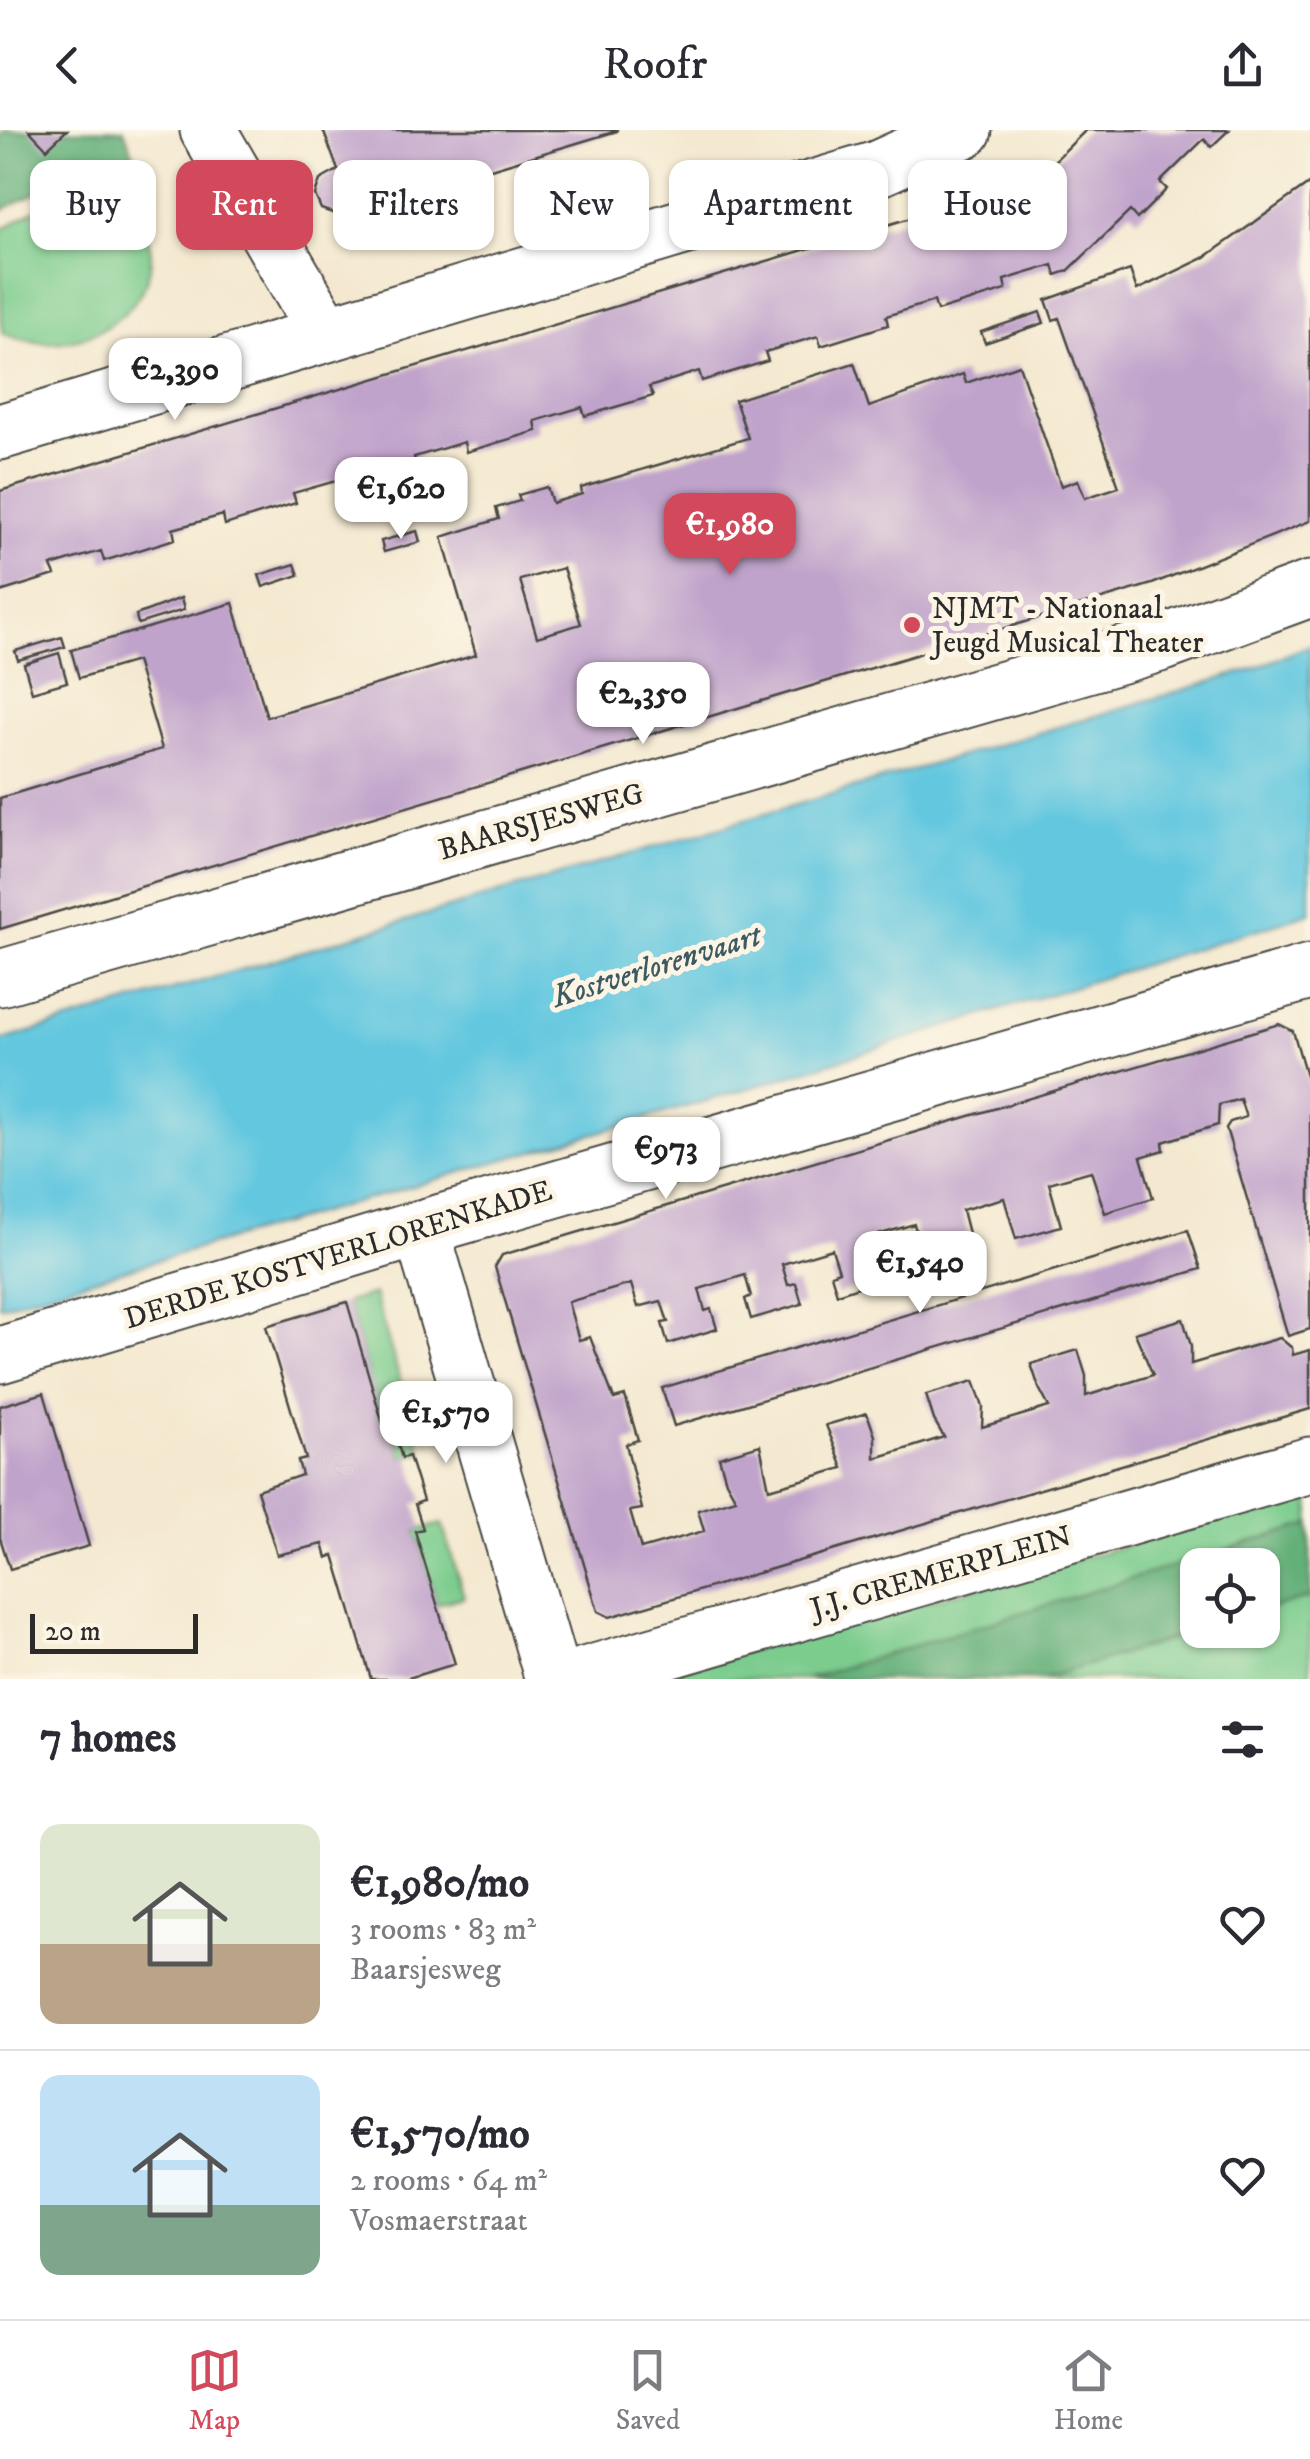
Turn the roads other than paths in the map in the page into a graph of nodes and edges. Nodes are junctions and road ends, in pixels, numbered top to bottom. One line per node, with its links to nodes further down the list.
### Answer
1 (208, 130): 3 (street)
2 (964, 130): 3 (street)
3 (325, 332): 4 (street)
4 (0, 432)
5 (1310, 590): 7 (street, BAARSJESWEG)
6 (1310, 972): 8 (street, DERDE KOSTVERLORENKADE)
7 (0, 978)
8 (421, 1228): 9 (street, DERDE KOSTVERLORENKADE); 11 (street)
9 (0, 1355)
10 (1310, 1465): 12 (street, J.J. CREMERPLEIN)
11 (552, 1679)
12 (571, 1679)

